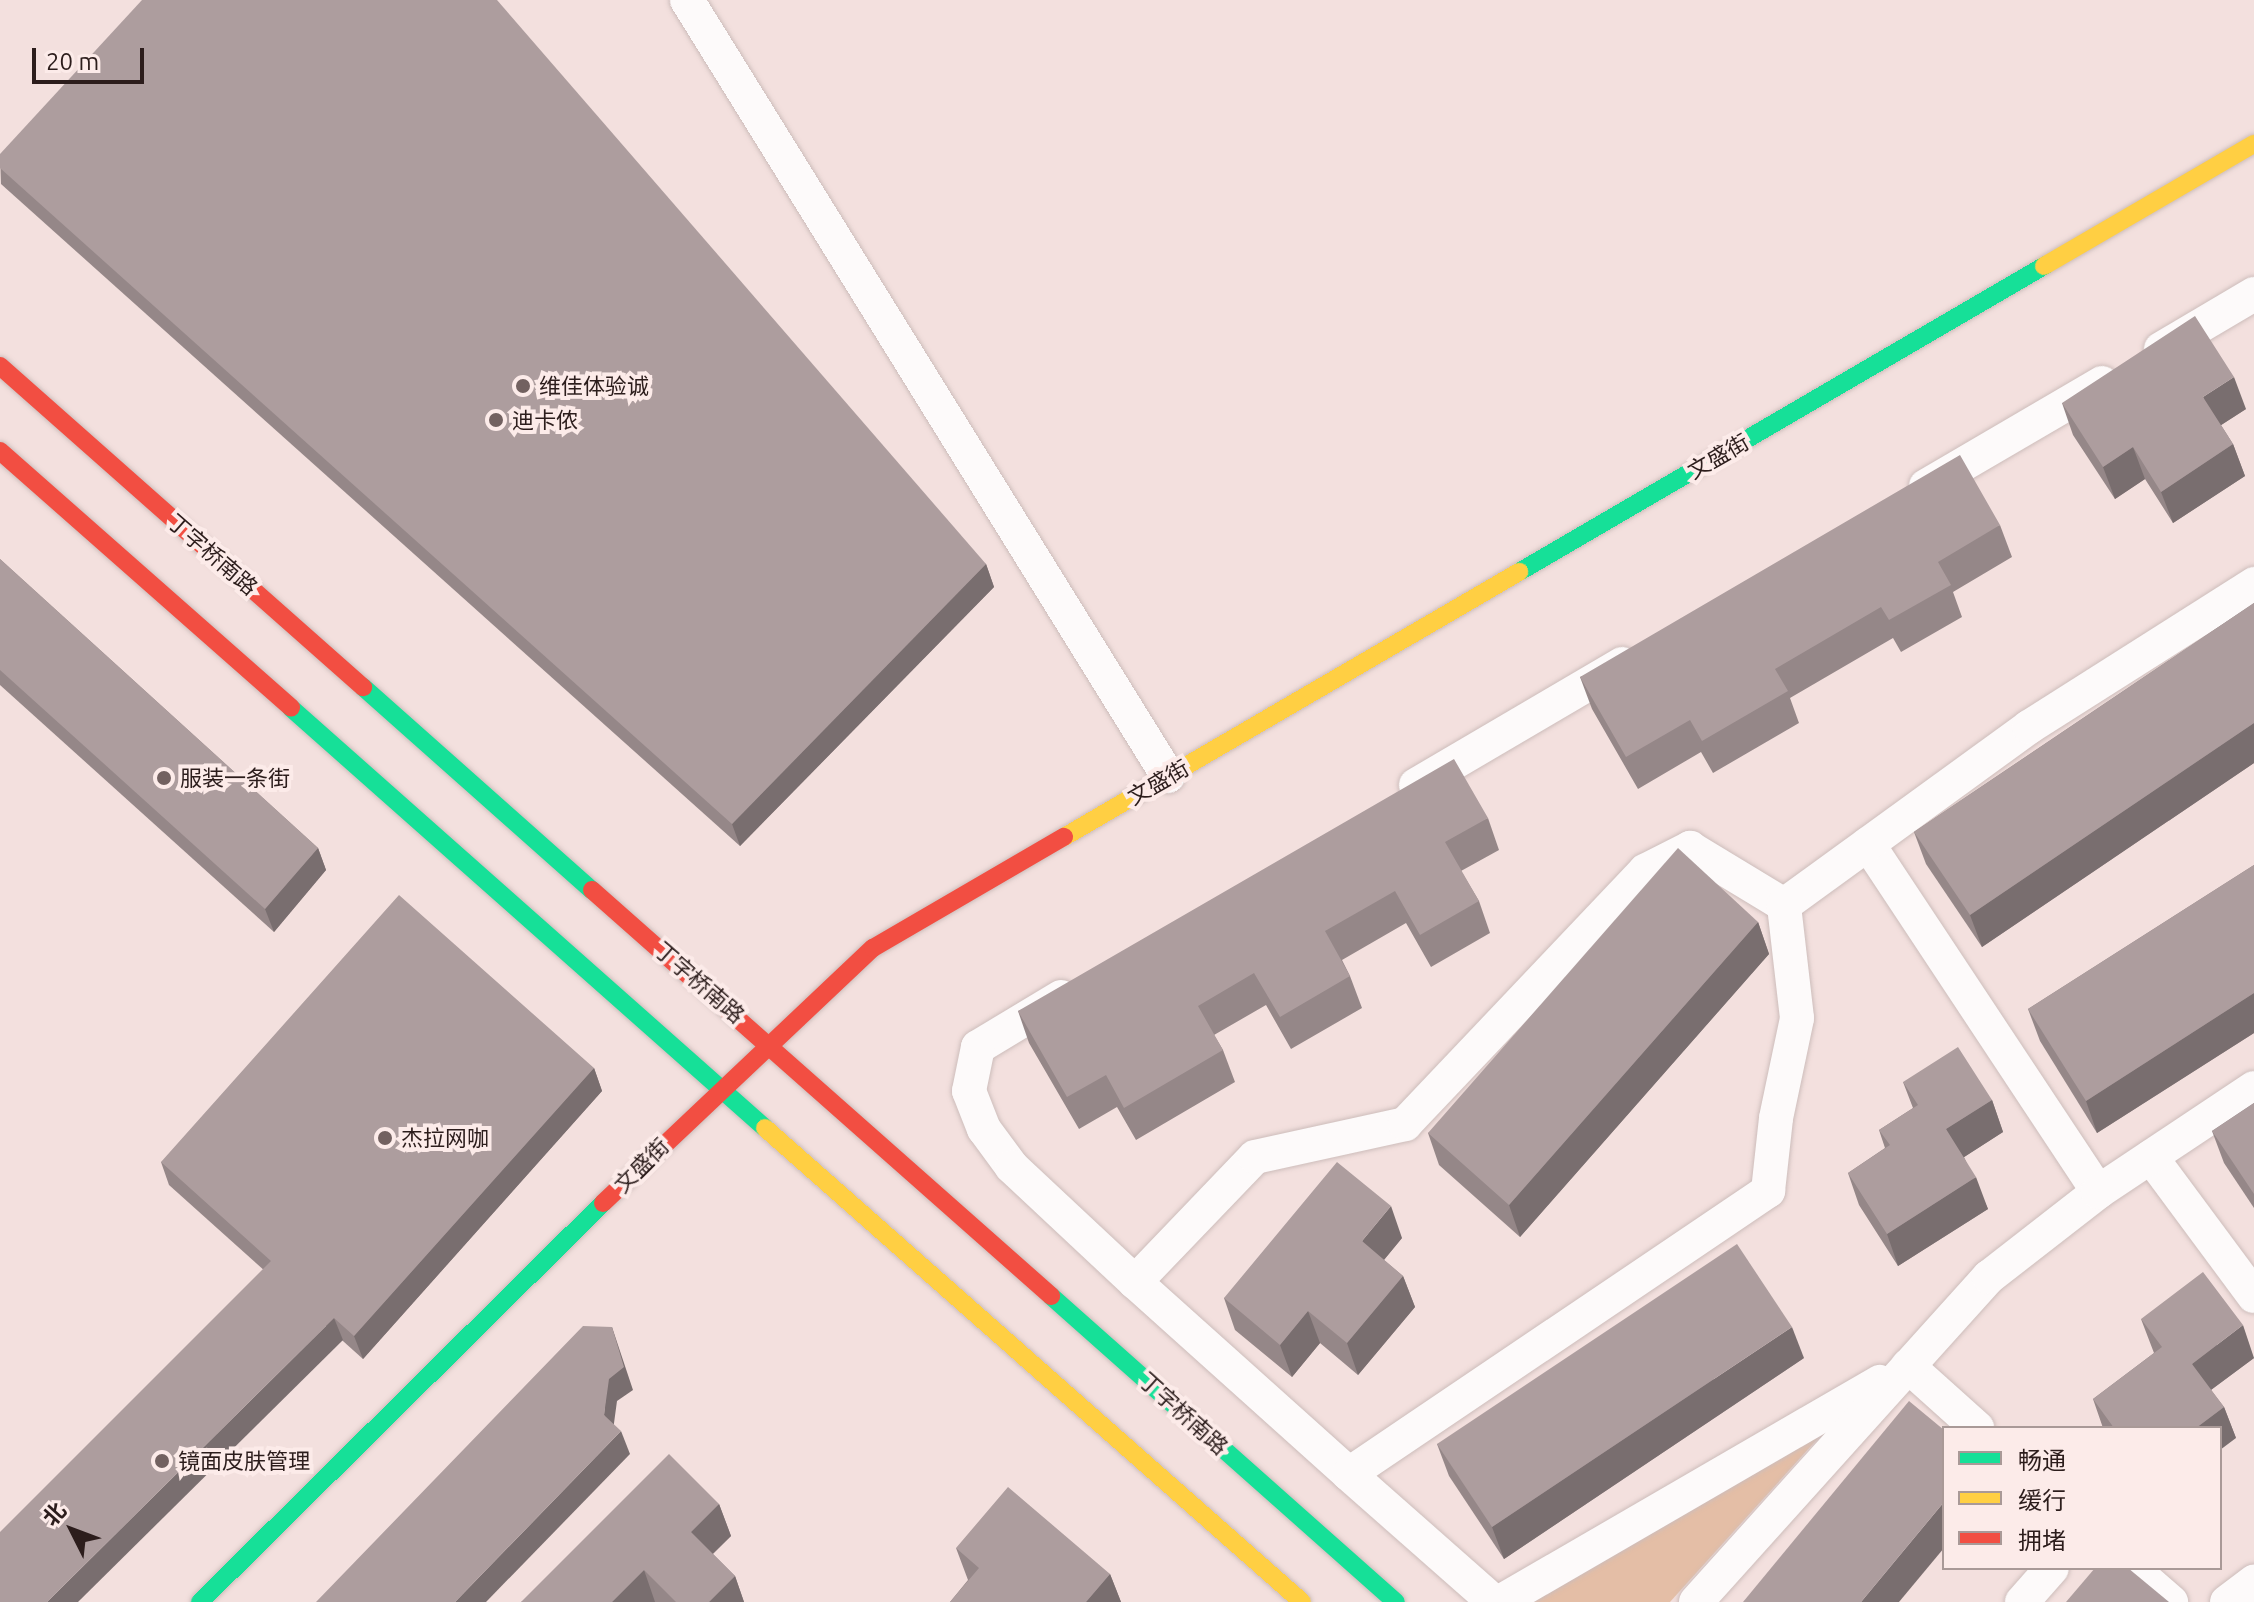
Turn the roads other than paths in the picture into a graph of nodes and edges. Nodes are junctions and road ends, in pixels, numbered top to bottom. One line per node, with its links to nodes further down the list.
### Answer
1 (687, 0): 9 (street)
2 (2254, 144): 9 (main road, 文盛街)
3 (2254, 294): 6 (street)
4 (0, 366): 14 (main road, 丁字桥南路)
5 (0, 451): 15 (main road)
6 (1900, 502)
7 (2254, 584): 11 (street)
8 (1654, 645): 10 (street)
9 (1168, 776): 14 (main road, 文盛街)
10 (1383, 805)
11 (1868, 844): 12 (street); 18 (street)
12 (1784, 905): 19 (street); 23 (street)
13 (1086, 983): 19 (street)
14 (769, 1043): 15 (main road, 文盛街); 29 (main road, 丁字桥南路)
15 (721, 1086): 27 (main road, 文盛街); 28 (main road)
16 (2254, 1088): 17 (street)
17 (2151, 1157): 18 (street); 20 (street)
18 (2098, 1192): 21 (street)
19 (1135, 1282): 23 (street)
20 (2254, 1296)
21 (1908, 1366): 22 (street); 30 (street); 31 (street)
22 (1975, 1426)
23 (1349, 1474): 30 (street)
24 (2050, 1570): 32 (street)
25 (2134, 1570): 33 (street)
26 (2254, 1582): 34 (street)
27 (200, 1602)
28 (1302, 1602)
29 (1396, 1602)
30 (1497, 1602)
31 (1696, 1602)
32 (2022, 1602)
33 (2171, 1602)
34 (2227, 1602)

